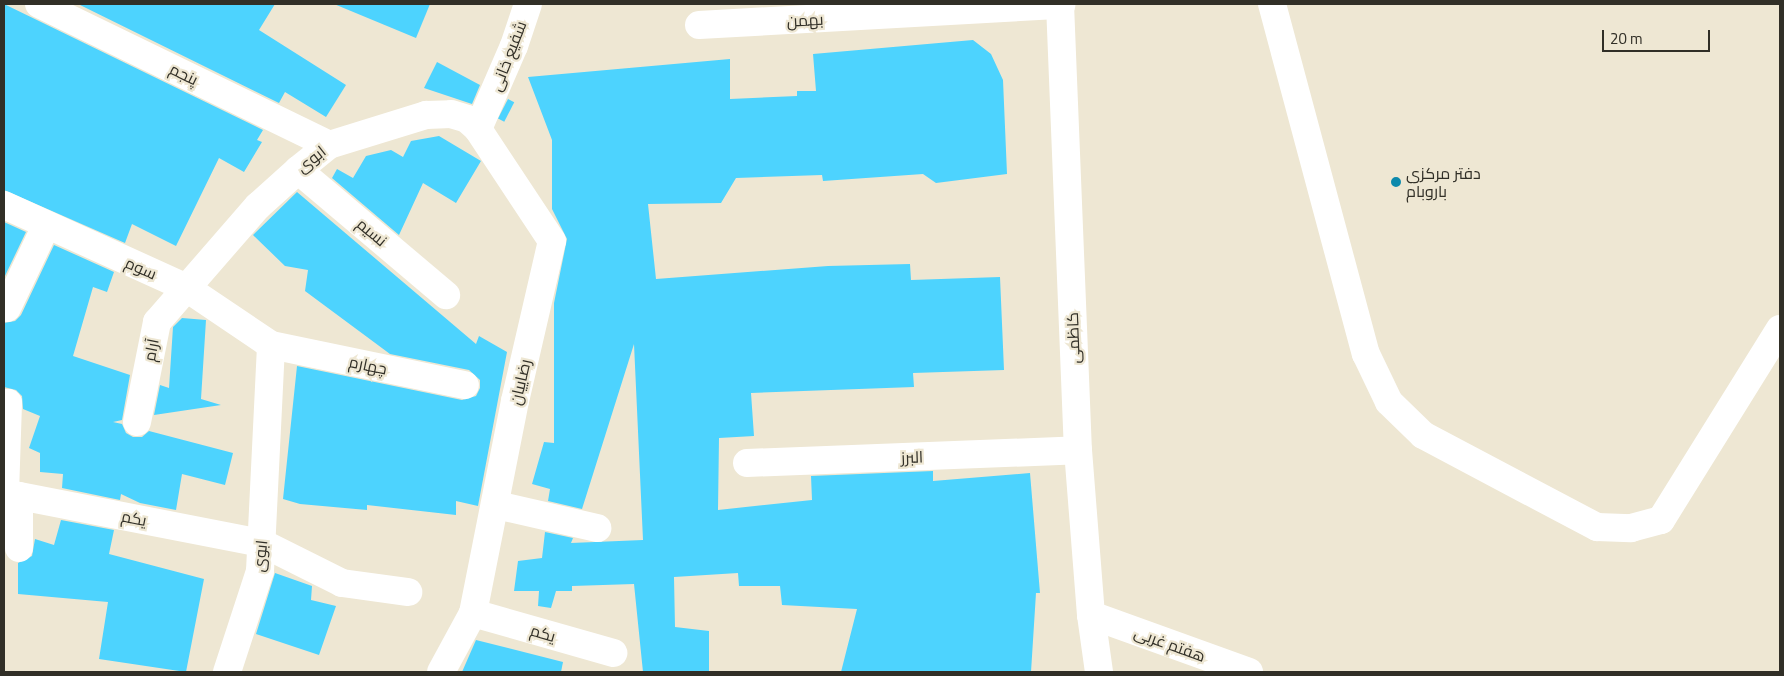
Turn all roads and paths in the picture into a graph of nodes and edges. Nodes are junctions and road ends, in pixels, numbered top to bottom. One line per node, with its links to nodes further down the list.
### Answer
1 (39, 4): 7 (street, پنجم)
2 (528, 4): 6 (street, شفیع خانی)
3 (1060, 4): 5 (street, بهمن); 19 (street, کاظمی)
4 (1272, 4): 14 (street)
5 (699, 26)
6 (483, 118): 7 (street, ابوی); 22 (street, رضاییان)
7 (329, 145): 8 (street, ابوی)
8 (298, 170): 11 (street, ابوی); 12 (street, نسیم)
9 (4, 205): 10 (street, سوم)
10 (46, 226): 11 (street, سوم); 13 (street)
11 (185, 287): 15 (street, سوم); 18 (street, آرام)
12 (446, 295)
13 (7, 308)
14 (1780, 330)
15 (271, 345): 16 (street, چهارم); 24 (street, ابوی)
16 (465, 385)
17 (4, 403): 21 (street)
18 (137, 422)
19 (1078, 450): 20 (street, البرز); 28 (street, کاظمی)
20 (747, 463)
21 (9, 494): 24 (street, یکم); 25 (street)
22 (496, 504): 23 (street); 27 (street, رضاییان)
23 (597, 528)
24 (262, 543): 26 (street, یکم); 30 (street, ابوی)
25 (19, 548)
26 (408, 592)
27 (474, 612): 29 (street, یکم); 31 (street, رضاییان)
28 (1091, 615): 32 (street, کاظمی); 33 (street, هفتم غربی)
29 (613, 653)
30 (227, 672)
31 (441, 672)
32 (1099, 672)
33 (1249, 672)

